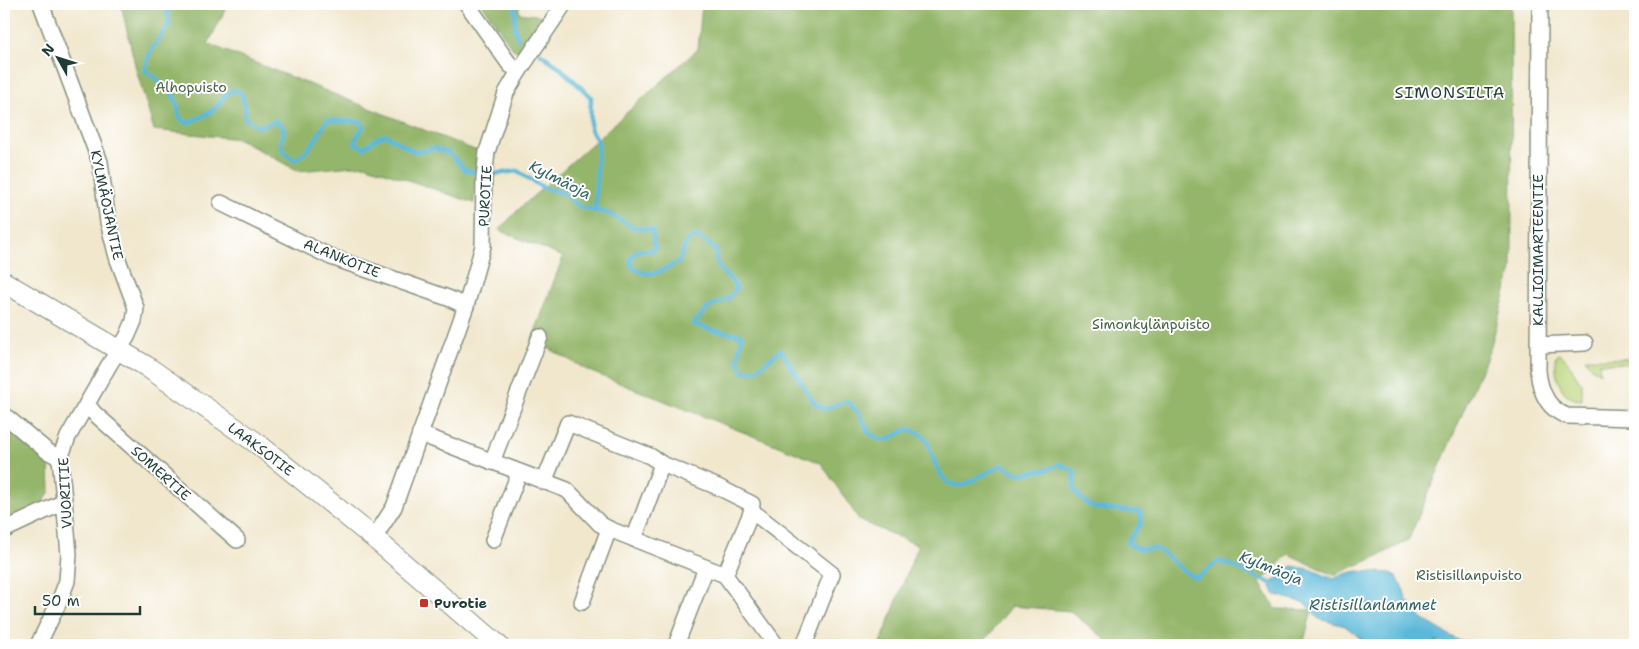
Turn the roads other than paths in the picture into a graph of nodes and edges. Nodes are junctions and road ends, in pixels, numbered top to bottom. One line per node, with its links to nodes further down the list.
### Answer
1 (41, 4): 12 (street, KYLMÄOJANTIE)
2 (467, 4): 5 (street)
3 (564, 4): 5 (street, PUROTIE)
4 (1540, 4): 11 (street, KALLIOIMARTEENTIE)
5 (519, 71): 8 (street, PUROTIE)
6 (221, 203): 8 (street, ALANKOTIE)
7 (4, 282): 12 (main road, LAAKSOTIE)
8 (466, 306): 16 (street, PUROTIE)
9 (540, 338): 18 (street)
10 (1585, 343): 11 (street)
11 (1538, 344): 15 (street, KALLIOIMARTEENTIE)
12 (119, 350): 13 (street, VUORITIE); 26 (main road, LAAKSOTIE)
13 (87, 404): 17 (street, VUORITIE); 28 (street, SOMERTIE)
14 (4, 414): 17 (street)
15 (1635, 418)
16 (420, 434): 18 (street); 26 (street, PUROTIE)
17 (60, 458): 22 (street, VUORITIE)
18 (492, 462): 20 (street)
19 (662, 464): 21 (street); 23 (street); 27 (street)
20 (519, 473): 21 (street); 29 (street)
21 (544, 482): 24 (street)
22 (64, 502): 25 (street); 33 (street, VUORITIE)
23 (751, 512): 31 (street); 37 (street)
24 (609, 529): 27 (street); 32 (street)
25 (4, 530)
26 (374, 538): 34 (main road, LAAKSOTIE)
27 (634, 539): 30 (street)
28 (237, 540)
29 (493, 540)
30 (706, 568): 31 (street); 35 (street)
31 (725, 575): 36 (street)
32 (582, 602)
33 (38, 645)
34 (498, 645)
35 (676, 645)
36 (776, 645)
37 (804, 645)

